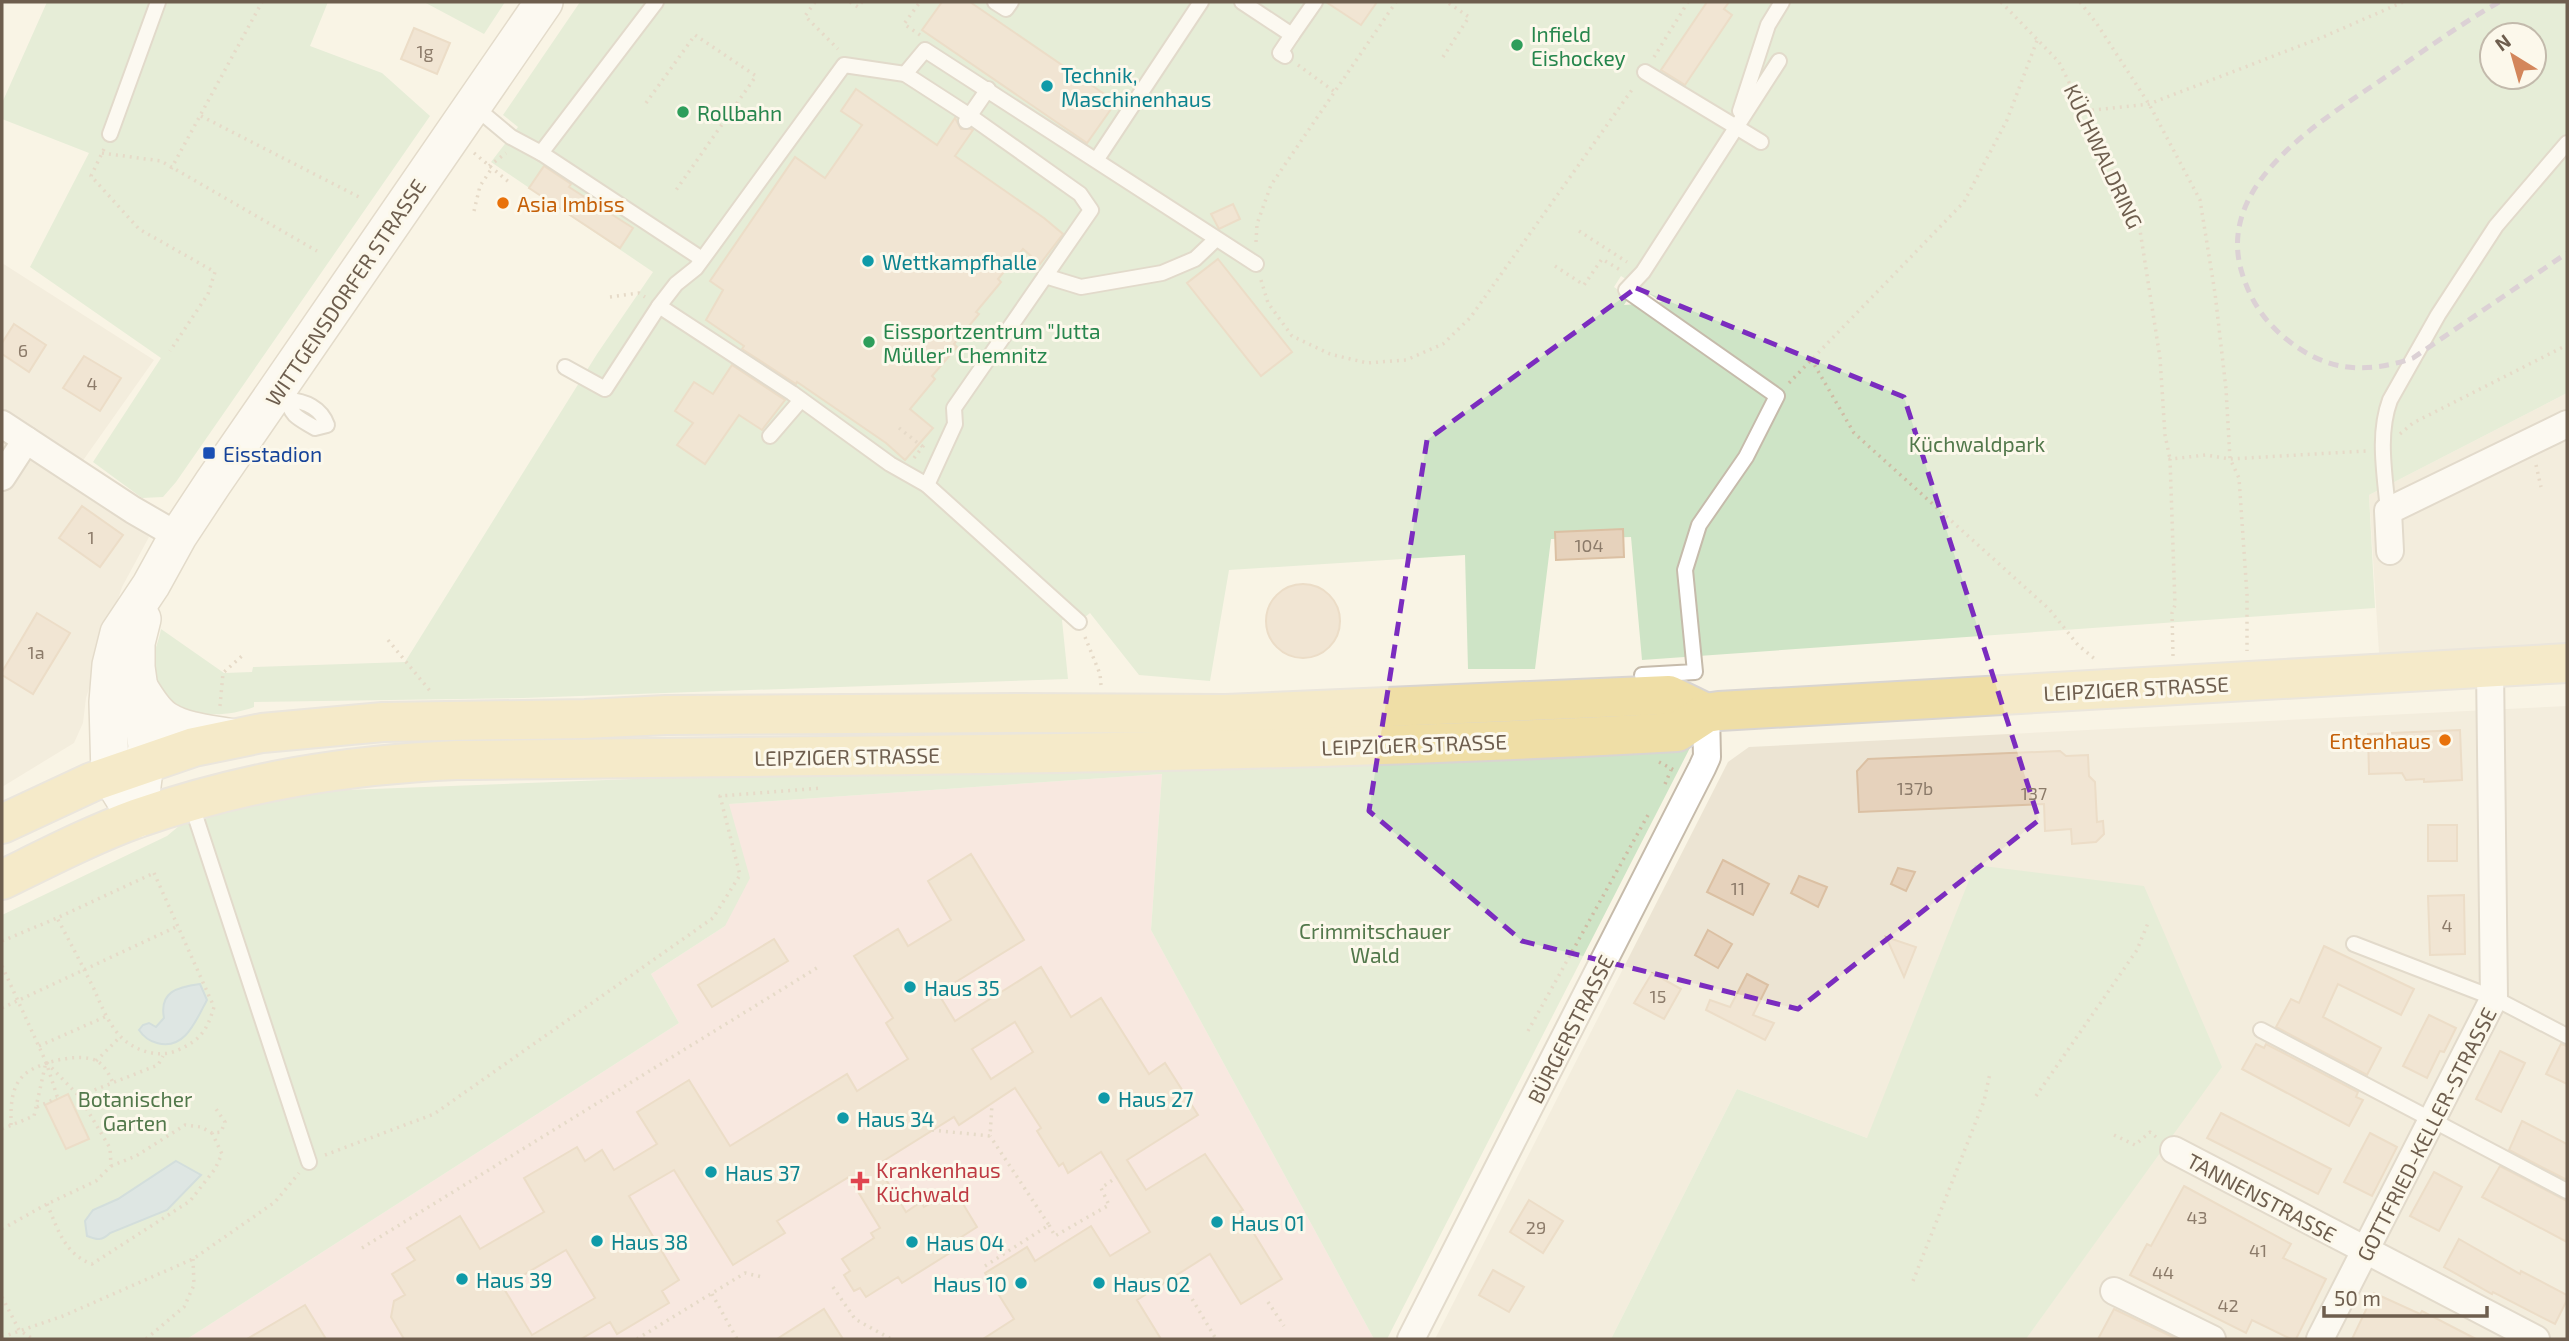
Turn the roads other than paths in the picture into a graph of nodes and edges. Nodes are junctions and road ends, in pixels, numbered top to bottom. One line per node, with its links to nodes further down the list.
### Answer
1 (159, 2): 21 (lane)
2 (544, 2): 19 (street, WITTGENSDORFER STRASSE)
3 (656, 2): 24 (lane)
4 (995, 2): 5 (lane)
5 (1011, 2)
6 (1201, 2): 25 (lane)
7 (1242, 2): 12 (lane)
8 (1315, 2): 12 (lane)
9 (1771, 2): 11 (lane)
10 (1782, 2): 11 (lane)
11 (1768, 25): 20 (lane)
12 (1292, 35): 13 (lane)
13 (1284, 56)
14 (1779, 61): 20 (lane)
15 (1645, 72): 20 (lane)
16 (905, 74): 17 (lane); 18 (lane); 27 (lane)
17 (988, 89): 18 (lane); 25 (lane)
18 (968, 119): 29 (lane)
19 (463, 120): 24 (lane); 40 (street, WITTGENSDORFER STRASSE)
20 (1735, 127): 22 (lane); 46 (lane)
21 (110, 134)
22 (1760, 142)
23 (2567, 143): 39 (lane)
24 (541, 153): 27 (lane)
25 (1097, 159): 26 (lane)
26 (1215, 240): 28 (lane); 29 (lane)
27 (702, 258): 30 (lane)
28 (1256, 264)
29 (1045, 276): 38 (lane)
30 (654, 303): 31 (lane); 32 (lane)
31 (565, 367)
32 (801, 400): 35 (lane); 38 (lane)
33 (2, 424): 36 (street)
34 (2567, 424): 39 (street)
35 (770, 436)
36 (26, 440): 37 (street); 40 (street)
37 (2, 477)
38 (927, 485): 43 (lane)
39 (2388, 511): 41 (street)
40 (178, 536): 42 (street, WITTGENSDORFER STRASSE)
41 (2390, 551)
42 (151, 584): 47 (street, WITTGENSDORFER STRASSE); 51 (street, WITTGENSDORFER STRASSE)
43 (1079, 622)
44 (2567, 663): 45 (main road, LEIPZIGER STRASSE)
45 (2490, 667): 48 (main road, LEIPZIGER STRASSE); 57 (street, GOTTFRIED-KELLER-STRASSE)
46 (1642, 675)
47 (138, 686): 49 (street); 50 (street, WITTGENSDORFER STRASSE)
48 (1706, 713): 49 (main road, LEIPZIGER STRASSE); 52 (main road, LEIPZIGER STRASSE); 66 (street, BÜRGERSTRASSE)
49 (225, 736): 50 (main road, LEIPZIGER STRASSE)
50 (145, 763): 51 (main road, LEIPZIGER STRASSE); 53 (street, WITTGENSDORFER STRASSE)
51 (110, 775): 53 (street, WITTGENSDORFER STRASSE); 54 (main road, LEIPZIGER STRASSE)
52 (191, 802): 53 (main road, LEIPZIGER STRASSE); 62 (lane)
53 (137, 819): 55 (main road, LEIPZIGER STRASSE)
54 (2, 824)
55 (2, 880)
56 (2354, 944): 57 (lane)
57 (2494, 998): 59 (lane); 60 (street, GOTTFRIED-KELLER-STRASSE)
58 (2261, 1030): 60 (lane)
59 (2567, 1036)
60 (2433, 1122): 63 (lane); 64 (street, GOTTFRIED-KELLER-STRASSE)
61 (2174, 1150): 64 (street, TANNENSTRASSE)
62 (309, 1162)
63 (2567, 1191)
64 (2366, 1252): 68 (street, GOTTFRIED-KELLER-STRASSE); 69 (street, TANNENSTRASSE)
65 (2113, 1291): 67 (street)
66 (1411, 1339)
67 (2212, 1339)
68 (2320, 1339)
69 (2536, 1339)

